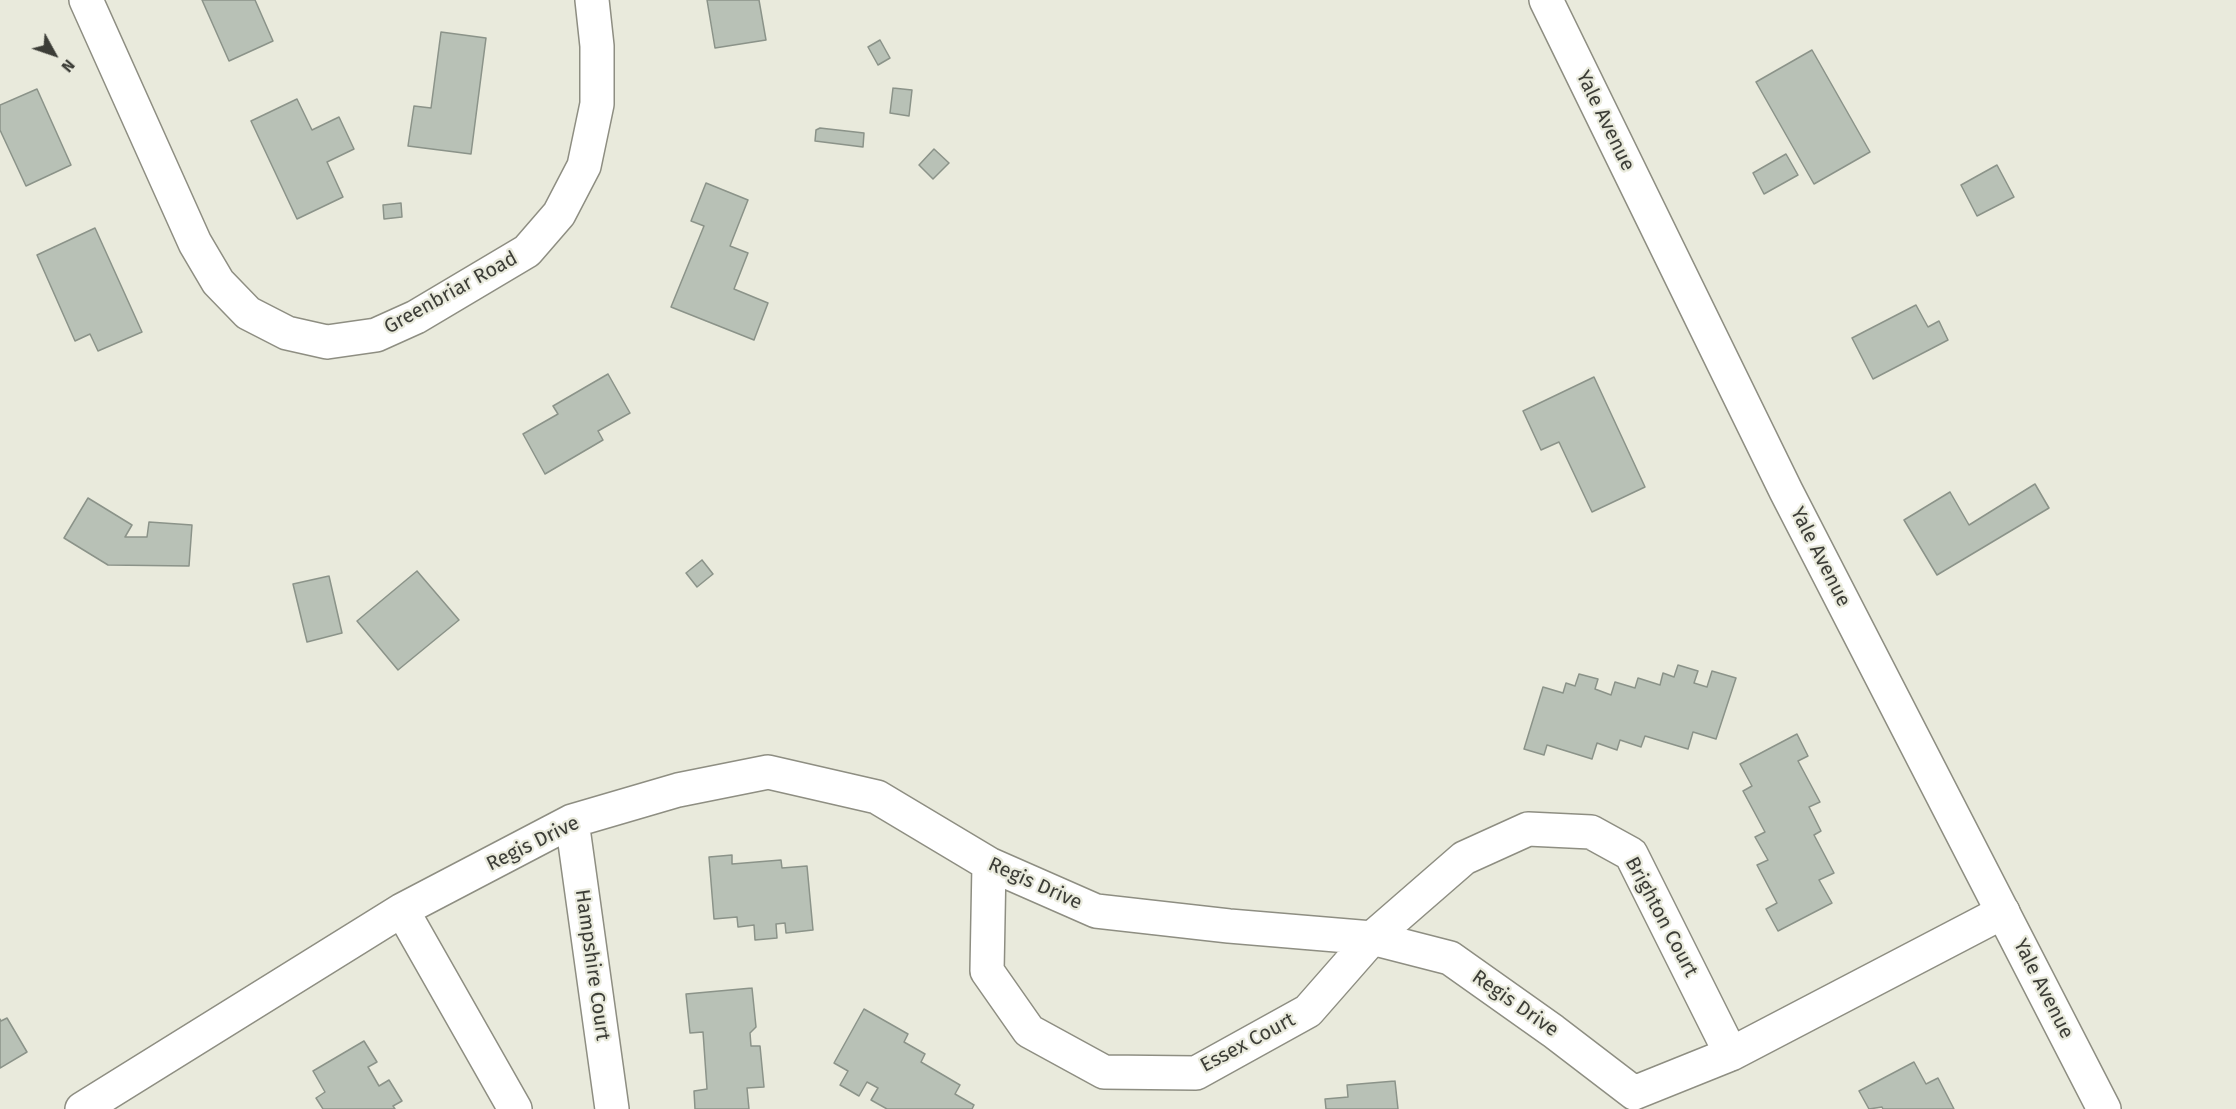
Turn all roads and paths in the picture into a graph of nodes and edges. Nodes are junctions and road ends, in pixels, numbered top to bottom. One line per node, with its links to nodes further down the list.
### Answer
1 (86, 0): 2 (street, Greenbriar Road)
2 (592, 0)
3 (1546, 0): 7 (street, Yale Avenue)
4 (572, 821): 5 (street, Regis Drive); 6 (street, Regis Drive); 13 (street, Hampshire Court)
5 (989, 864): 8 (street, Regis Drive); 8 (street, Essex Court)
6 (402, 910): 11 (street, Regis Drive); 12 (street)
7 (2003, 912): 9 (street, Regis Drive); 14 (street, Yale Avenue)
8 (1372, 938): 9 (street, Brighton Court); 10 (street, Regis Drive)
9 (1731, 1054): 10 (street, Regis Drive)
10 (1634, 1101)
11 (82, 1109)
12 (515, 1109)
13 (612, 1109)
14 (2104, 1109)

